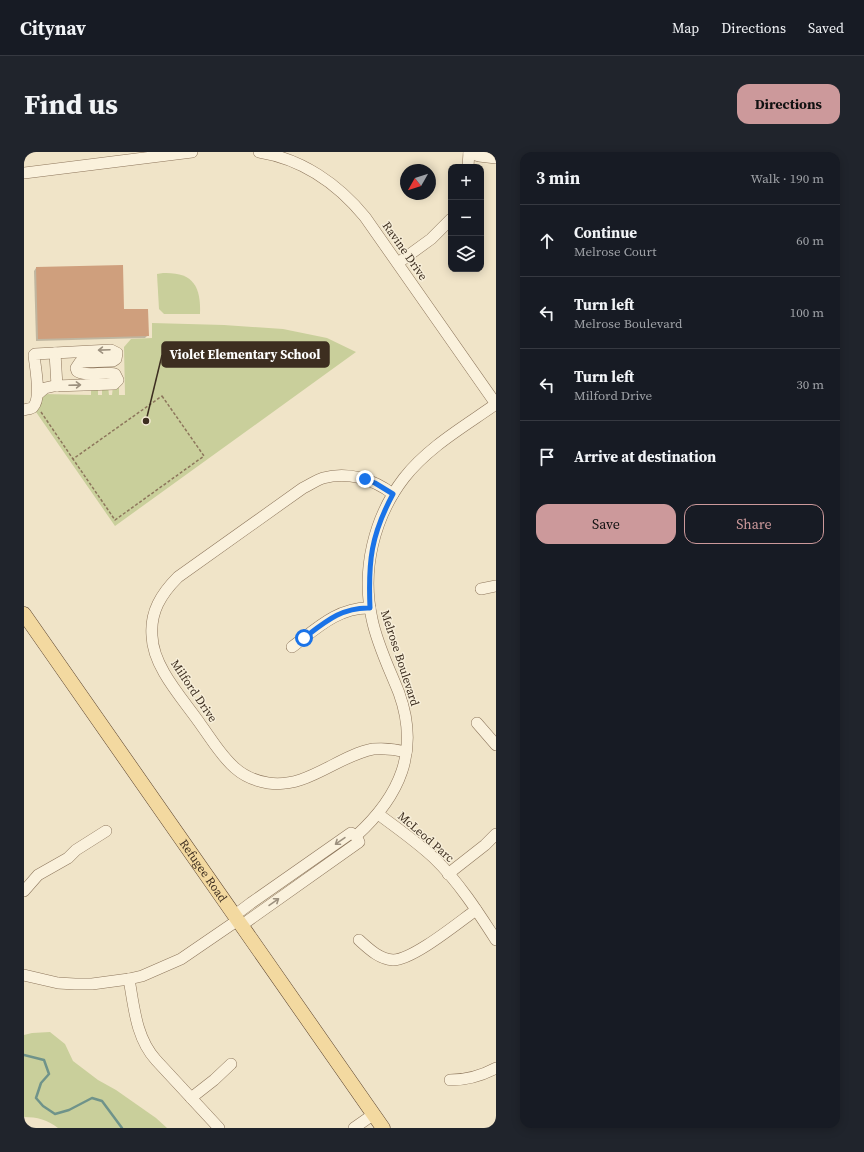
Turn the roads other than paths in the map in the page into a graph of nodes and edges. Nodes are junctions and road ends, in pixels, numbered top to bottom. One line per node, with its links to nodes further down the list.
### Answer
1 (192, 152): 6 (street)
2 (259, 152): 8 (street, Ravine Drive)
3 (469, 153): 4 (street); 5 (street)
4 (496, 158)
5 (468, 164)
6 (24, 173)
7 (448, 222): 8 (street)
8 (398, 263): 12 (street, Ravine Drive)
9 (55, 353): 10 (street); 10 (street, one-way to 9); 11 (street)
10 (57, 386): 11 (street)
11 (38, 394): 13 (street)
12 (496, 404): 14 (street, Melrose Boulevard)
13 (24, 410)
14 (393, 494): 17 (street, Melrose Boulevard); 22 (street, Milford Drive)
15 (496, 586): 16 (street)
16 (481, 589)
17 (370, 608): 19 (street); 22 (street, Melrose Boulevard)
18 (24, 614): 29 (main road, Refugee Road)
19 (292, 647)
20 (478, 723): 21 (street)
21 (496, 745)
22 (406, 752): 23 (street, Melrose Boulevard)
23 (378, 814): 26 (street, McLeod Parc); 29 (street, Melrose Boulevard)
24 (106, 832): 27 (street)
25 (496, 834): 26 (street)
26 (448, 874): 28 (street, McLeod Parc)
27 (24, 891)
28 (476, 910): 30 (street); 31 (street, McLeod Parc)
29 (238, 920): 33 (street); 38 (main road, Refugee Road)
30 (359, 940)
31 (496, 940)
32 (24, 975): 33 (street)
33 (129, 979): 37 (street)
34 (231, 1064): 37 (street)
35 (496, 1068): 36 (street)
36 (450, 1080)
37 (191, 1098): 39 (street)
38 (374, 1114): 40 (street); 41 (main road, Refugee Road)
39 (219, 1128)
40 (354, 1128)
41 (383, 1128)

